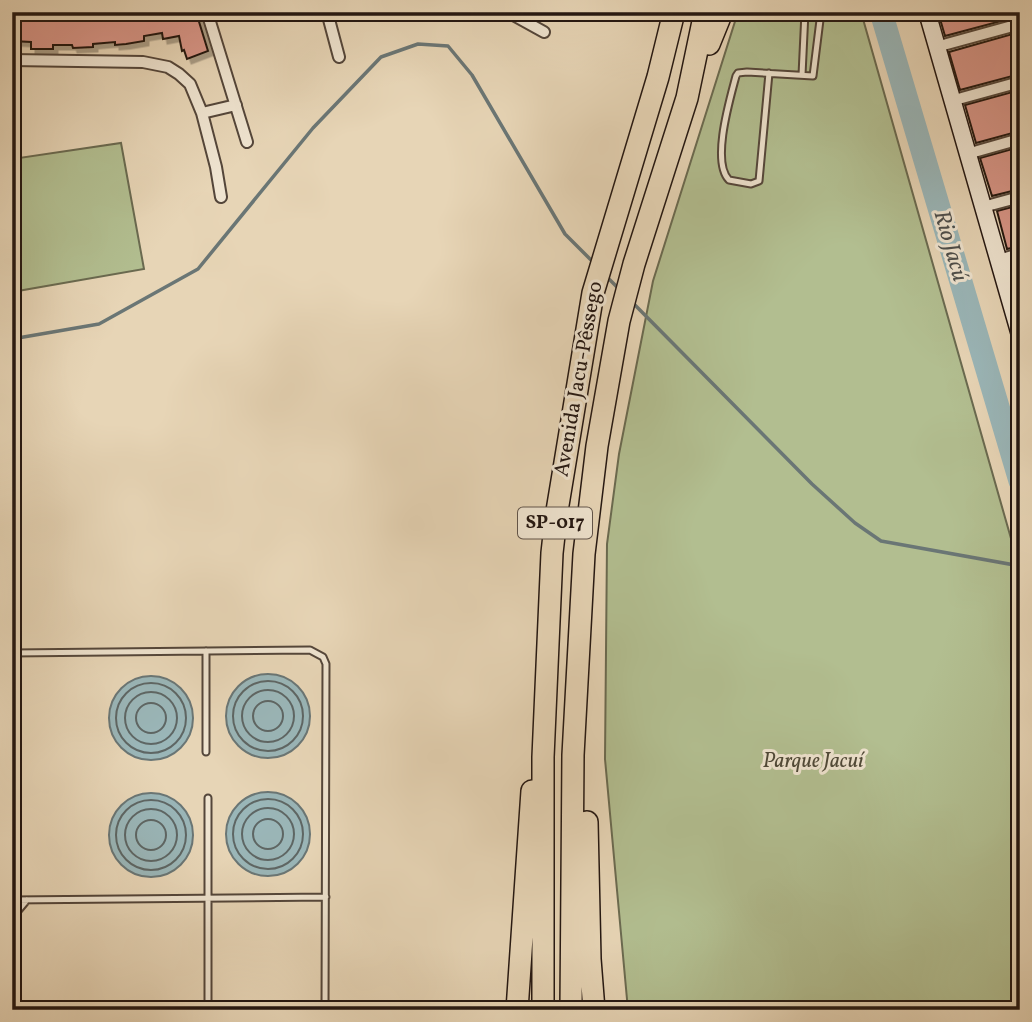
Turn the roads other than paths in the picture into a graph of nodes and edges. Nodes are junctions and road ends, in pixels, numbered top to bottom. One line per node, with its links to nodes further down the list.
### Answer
1 (207, 12): 22 (street)
2 (327, 12): 14 (street)
3 (508, 12): 12 (street)
4 (659, 12): 18 (highway)
5 (674, 12): 18 (highway, Avenida Jacu-Pêssego / SP-017)
6 (705, 12): 20 (highway, Avenida Jacu-Pêssego / SP-017)
7 (722, 12): 20 (highway)
8 (805, 12): 17 (lane)
9 (821, 12): 17 (lane)
10 (926, 12): 13 (street)
11 (1020, 24): 13 (street)
12 (544, 32)
13 (936, 47): 21 (street)
14 (340, 57)
15 (12, 60): 23 (street)
16 (769, 73): 16 (lane); 17 (lane)
17 (802, 75)
18 (658, 77): 38 (highway, Avenida Jacu-Pêssego / SP-017)
19 (1020, 82): 21 (street)
20 (687, 98): 37 (highway, Avenida Jacu-Pêssego / SP-017)
21 (951, 101): 26 (street)
22 (236, 104): 23 (street); 25 (street)
23 (202, 113): 27 (street)
24 (1020, 139): 26 (street)
25 (247, 142)
26 (967, 154): 29 (street)
27 (221, 197)
28 (1020, 197): 29 (street)
29 (983, 207): 31 (street)
30 (1020, 254): 31 (street)
31 (998, 262): 32 (street); 33 (street)
32 (1020, 269)
33 (1020, 335)
34 (206, 651): 35 (lane); 36 (lane); 40 (lane)
35 (12, 653)
36 (206, 752)
37 (573, 755): 49 (highway, Avenida Jacu-Pêssego); 50 (highway)
38 (543, 757): 47 (highway); 48 (highway)
39 (208, 798): 41 (lane)
40 (326, 897): 41 (lane); 46 (lane)
41 (209, 898): 43 (lane); 45 (lane)
42 (12, 900): 43 (lane)
43 (27, 900): 44 (lane)
44 (12, 918)
45 (208, 1010)
46 (325, 1010)
47 (517, 1010)
48 (543, 1010)
49 (570, 1010)
50 (594, 1010)

